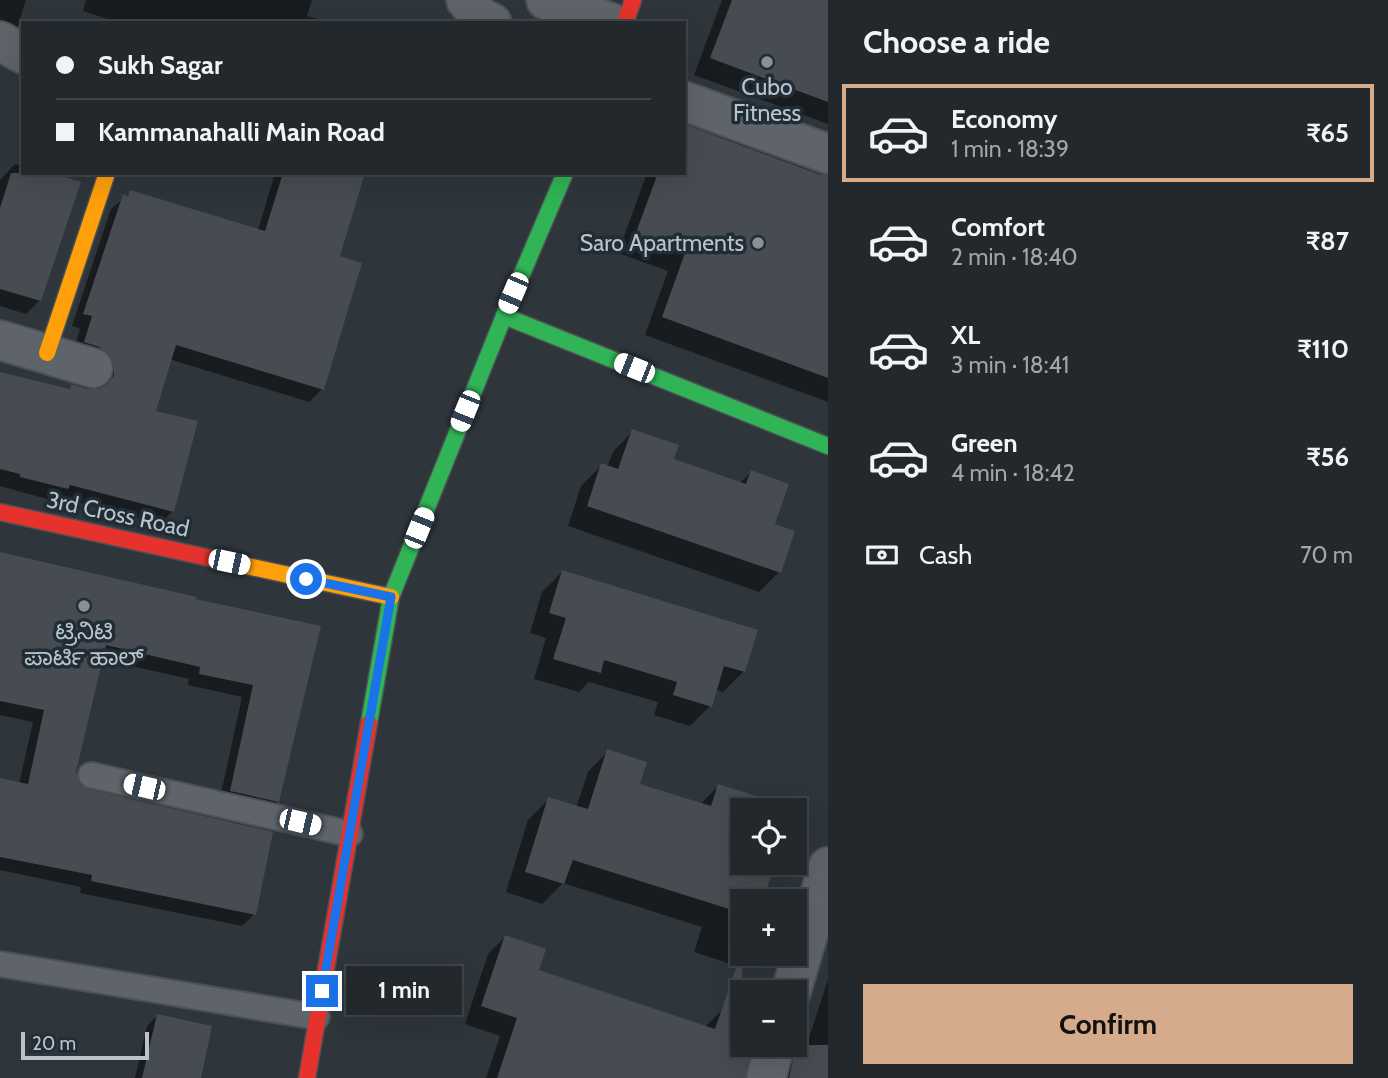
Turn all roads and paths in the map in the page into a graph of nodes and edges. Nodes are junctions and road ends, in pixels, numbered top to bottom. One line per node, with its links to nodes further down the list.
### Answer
1 (466, 0): 4 (street)
2 (546, 0): 5 (street)
3 (633, 0): 6 (main road)
4 (488, 21)
5 (606, 21)
6 (626, 21)
7 (0, 41): 8 (street)
8 (21, 53)
9 (686, 102): 10 (street)
10 (828, 154)
11 (106, 175): 15 (main road)
12 (564, 175): 13 (main road)
13 (503, 316): 17 (main road); 19 (main road)
14 (0, 340): 15 (street)
15 (47, 353): 16 (street)
16 (93, 368)
17 (828, 446)
18 (0, 512): 19 (main road, 3rd Cross Road)
19 (391, 597): 21 (main road)
20 (91, 775): 21 (lane)
21 (349, 834): 25 (main road)
22 (828, 866): 24 (street)
23 (0, 964): 25 (lane)
24 (795, 980)
25 (317, 1017): 27 (main road)
26 (772, 1057): 28 (street)
27 (307, 1078)
28 (766, 1078)

